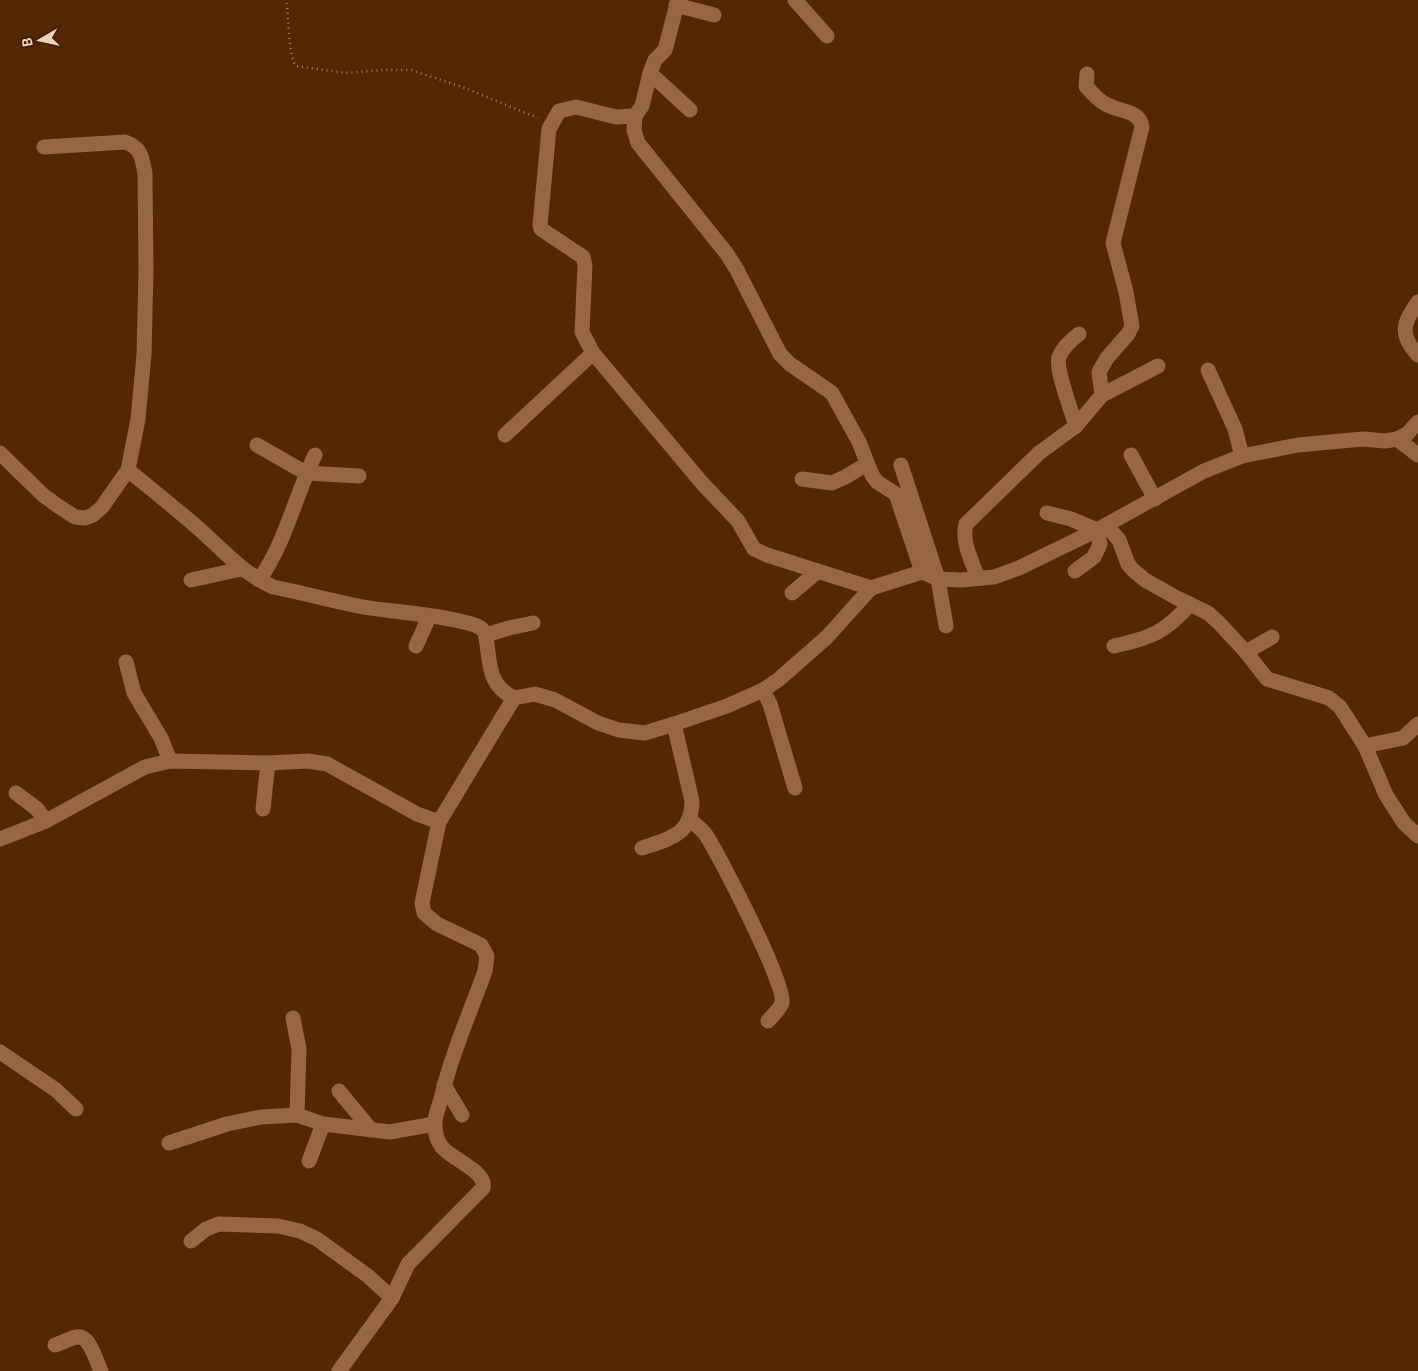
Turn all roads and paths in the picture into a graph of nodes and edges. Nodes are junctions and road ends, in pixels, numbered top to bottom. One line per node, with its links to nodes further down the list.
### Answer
1 (795, 0): 5 (street)
2 (287, 2): 10 (path)
3 (677, 2): 4 (street); 6 (street)
4 (714, 15)
5 (827, 36)
6 (650, 73): 8 (street); 9 (street)
7 (1087, 74): 18 (street)
8 (690, 110)
9 (635, 116): 10 (street); 29 (street)
10 (552, 122): 14 (street)
11 (44, 147): 31 (street)
12 (1418, 302): 15 (street)
13 (1080, 334): 20 (street)
14 (593, 353): 21 (street); 39 (street)
15 (1418, 354)
16 (1158, 366): 18 (street)
17 (1208, 370): 28 (street)
18 (1102, 395): 20 (street)
19 (1418, 422): 22 (street)
20 (1076, 426): 42 (street)
21 (505, 434)
22 (1397, 439): 27 (street); 28 (street)
23 (257, 445): 32 (street)
24 (0, 453): 31 (street)
25 (315, 455): 32 (street)
26 (1131, 455): 35 (street)
27 (1418, 455)
28 (1242, 456): 35 (street)
29 (867, 464): 34 (street); 41 (street)
30 (901, 465): 43 (street)
31 (128, 470): 38 (street)
32 (306, 473): 33 (street); 45 (street)
33 (359, 476)
34 (802, 479)
35 (1155, 499): 37 (street)
36 (1046, 513): 37 (street)
37 (1102, 528): 40 (street); 42 (street); 48 (street)
38 (241, 569): 44 (street); 45 (street)
39 (818, 571): 46 (street); 47 (street)
40 (1075, 571)
41 (922, 572): 43 (street); 46 (street)
42 (978, 578): 43 (street)
43 (938, 579): 51 (street)
44 (191, 580)
45 (259, 580): 49 (street)
46 (871, 588): 58 (street)
47 (792, 593)
48 (1190, 604): 55 (street); 56 (street)
49 (429, 616): 52 (street); 54 (street)
50 (533, 623): 52 (street)
51 (946, 626)
52 (486, 635): 59 (street)
53 (1272, 637): 56 (street)
54 (416, 646)
55 (1114, 646)
56 (1246, 652): 62 (street)
57 (126, 662): 63 (street)
58 (763, 690): 60 (street); 65 (street)
59 (514, 698): 60 (street); 70 (street)
60 (674, 724): 68 (street)
61 (1418, 724): 62 (street)
62 (1365, 746): 71 (street)
63 (170, 761): 64 (street); 69 (street)
64 (268, 763): 67 (street); 70 (street)
65 (795, 788)
66 (16, 792): 69 (street)
67 (263, 809)
68 (689, 819): 73 (street); 75 (street)
69 (46, 821): 72 (street)
70 (439, 822): 77 (street)
71 (1418, 836)
72 (0, 838)
73 (642, 848)
74 (293, 1018): 80 (street)
75 (768, 1021)
76 (0, 1052): 79 (street)
77 (444, 1085): 81 (street); 83 (street)
78 (339, 1091): 84 (street)
79 (76, 1109)
80 (297, 1115): 82 (street); 85 (street)
81 (462, 1115)
82 (323, 1124): 84 (street); 86 (street)
83 (434, 1124): 84 (street); 88 (street)
84 (371, 1130)
85 (169, 1143)
86 (309, 1161)
87 (191, 1241): 88 (street)
88 (392, 1298): 91 (street)
89 (55, 1345): 90 (street)
90 (101, 1371)
91 (339, 1371)

